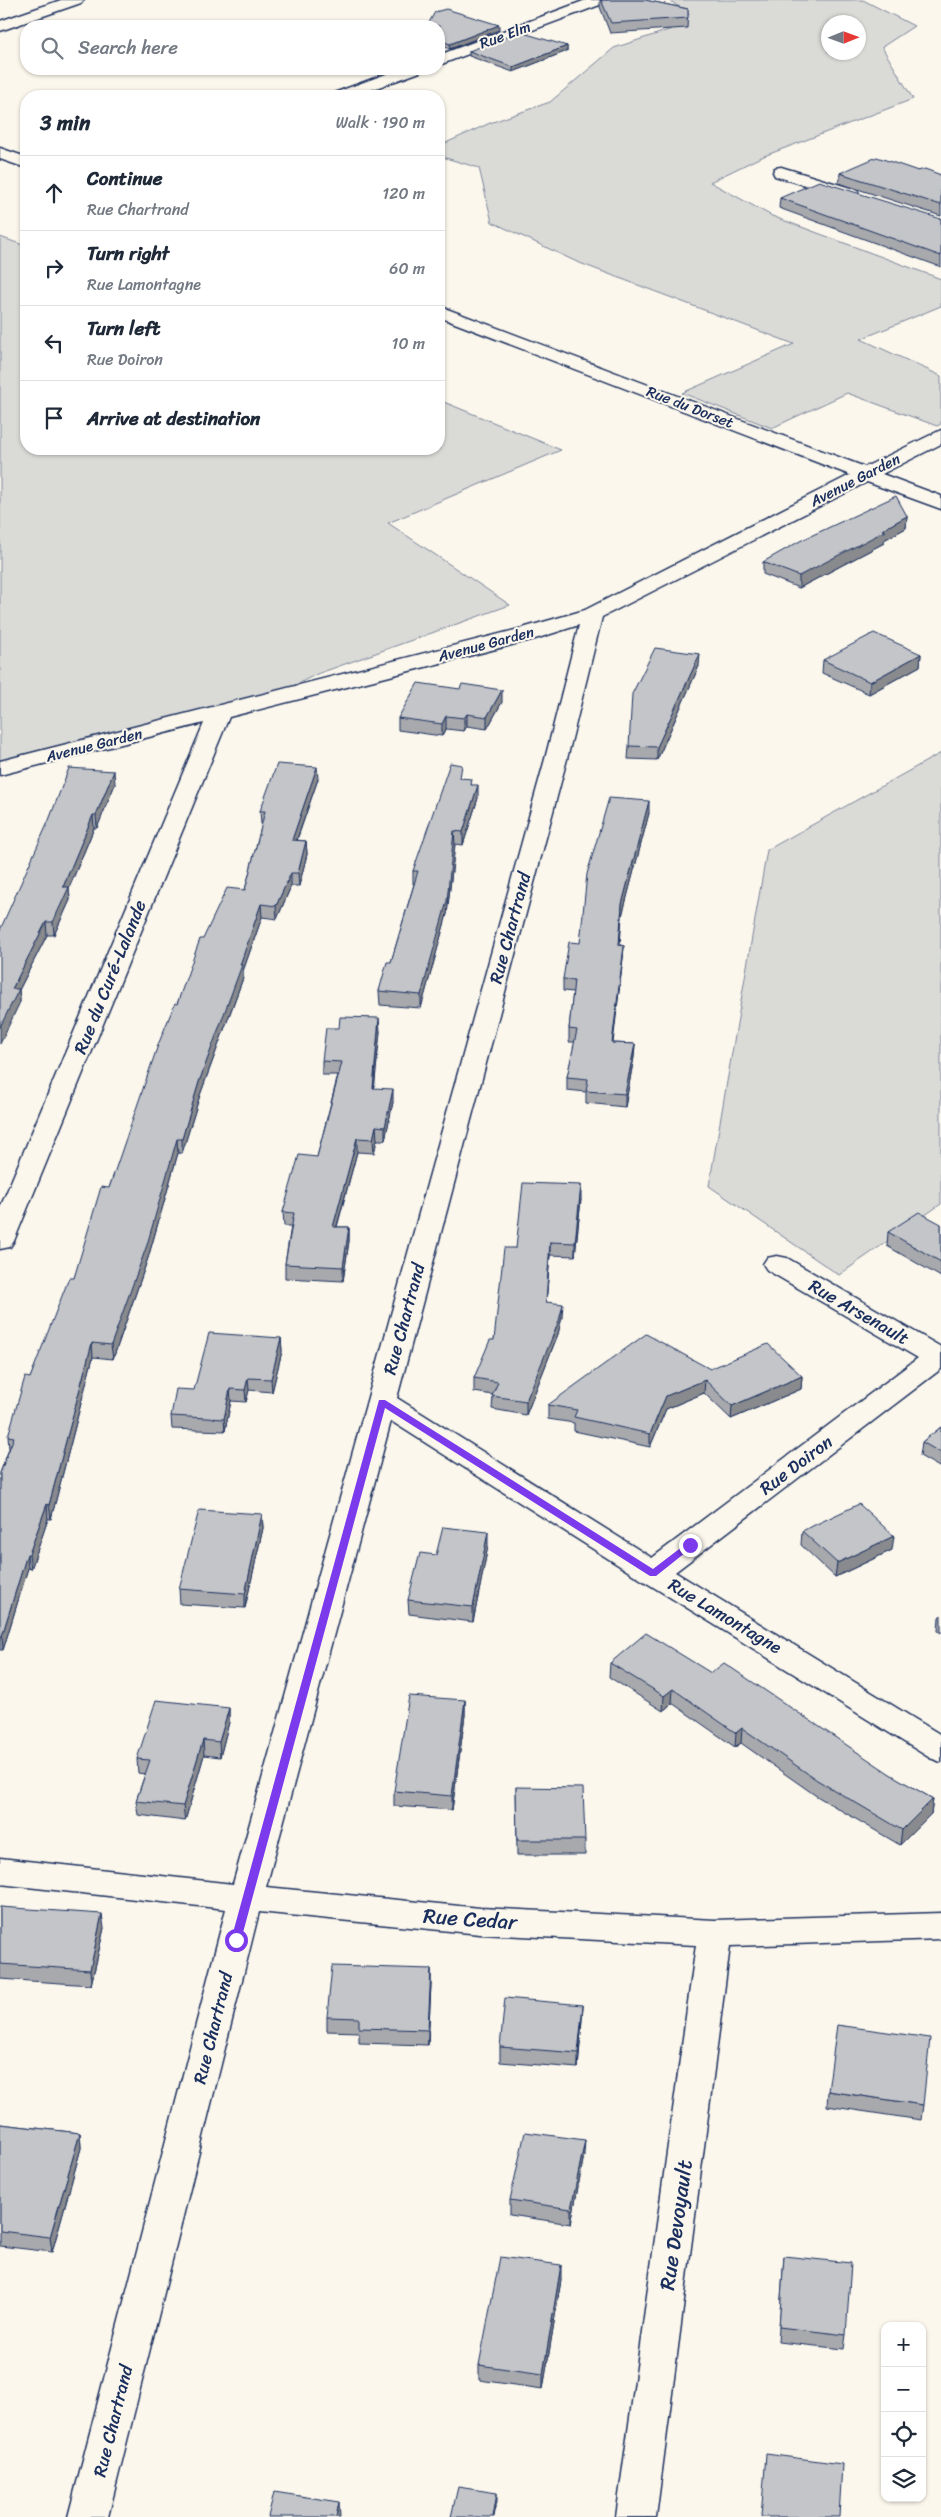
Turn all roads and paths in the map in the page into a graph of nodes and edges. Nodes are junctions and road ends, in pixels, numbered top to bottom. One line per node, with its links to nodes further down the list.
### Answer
1 (76, 0): 3 (street)
2 (600, 0): 4 (street, Rue Elm)
3 (0, 26)
4 (445, 58)
5 (398, 75): 6 (street)
6 (356, 90)
7 (0, 153): 8 (street)
8 (20, 161)
9 (781, 172): 10 (street)
10 (870, 200)
11 (445, 313): 13 (street, Rue du Dorset)
12 (941, 436): 13 (street, Avenue Garden)
13 (867, 474): 14 (street, Rue du Dorset); 15 (street, Avenue Garden)
14 (941, 503)
15 (592, 614): 16 (street, Avenue Garden); 21 (street, Rue Chartrand)
16 (218, 713): 17 (street, Avenue Garden); 18 (street, Rue du Curé-Lalande)
17 (0, 768)
18 (0, 1241)
19 (777, 1264): 20 (street, Rue Arsenault)
20 (939, 1358): 22 (street, Rue Doiron)
21 (382, 1402): 22 (street, Rue Lamontagne); 25 (street, Rue Chartrand)
22 (653, 1573): 23 (street, Rue Lamontagne)
23 (941, 1750)
24 (0, 1871): 25 (street, Rue Cedar)
25 (246, 1898): 27 (street, Rue Cedar); 28 (street, Rue Chartrand)
26 (941, 1926): 27 (street, Rue Cedar)
27 (715, 1933): 29 (street, Rue Devoyault)
28 (88, 2517)
29 (636, 2517)

